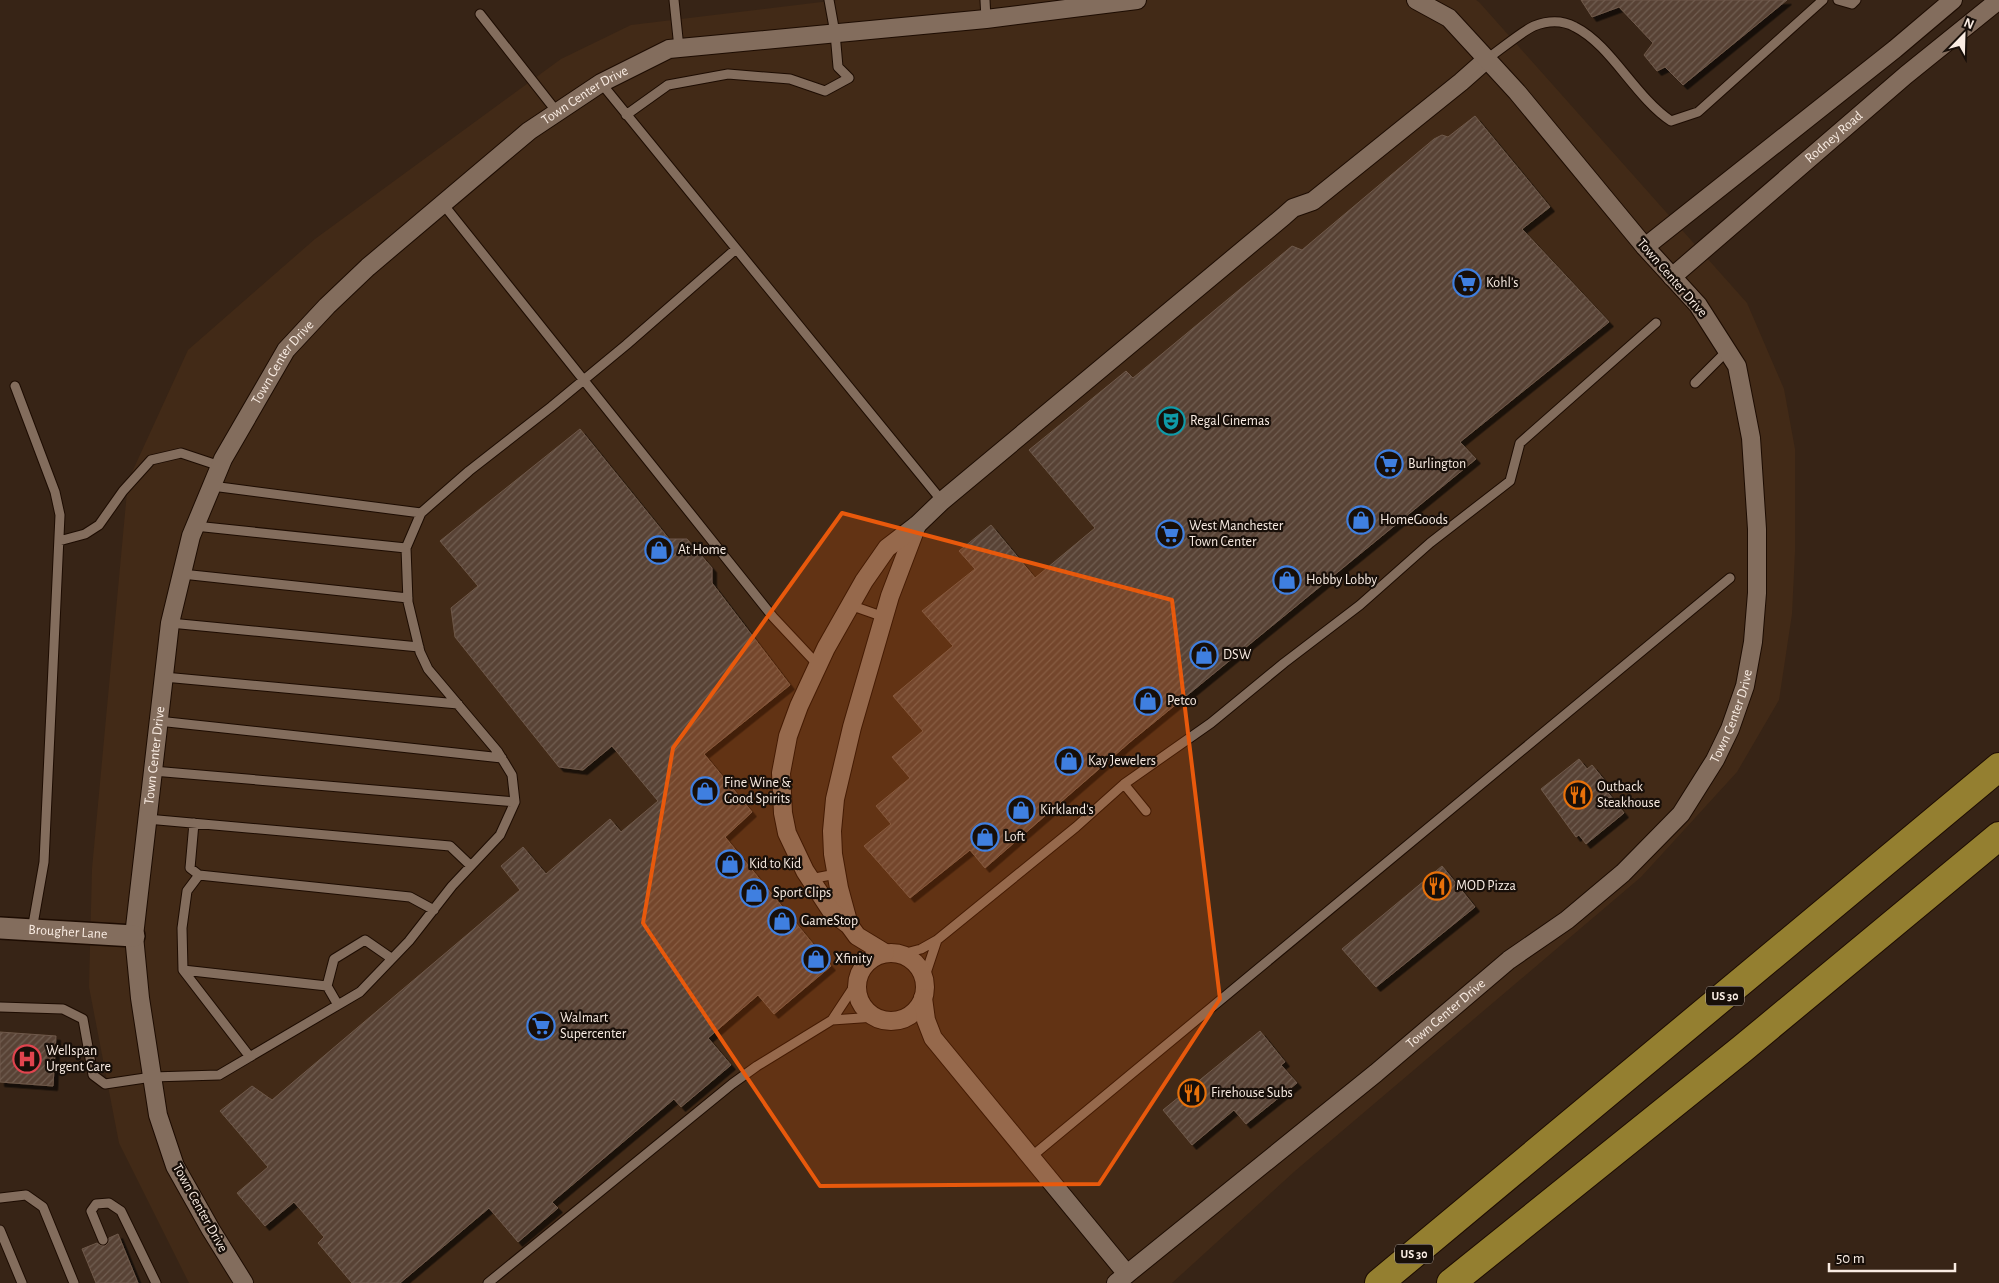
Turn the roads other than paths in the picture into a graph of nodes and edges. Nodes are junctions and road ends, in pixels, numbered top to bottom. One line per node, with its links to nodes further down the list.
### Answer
1 (674, 0): 14 (lane)
2 (830, 0): 13 (lane)
3 (985, 0): 12 (lane)
4 (1137, 0): 12 (street, Town Center Drive)
5 (1416, 0): 15 (street, Town Center Drive)
6 (1823, 0): 15 (lane)
7 (1838, 0): 8 (lane)
8 (1856, 0)
9 (1953, 0): 20 (street)
10 (1989, 3): 22 (street, Rodney Road)
11 (480, 14): 17 (lane)
12 (986, 19): 13 (street, Town Center Drive)
13 (835, 33): 14 (street, Town Center Drive); 18 (lane)
14 (679, 48): 16 (street, Town Center Drive)
15 (1487, 59): 20 (street, Town Center Drive); 30 (street)
16 (601, 83): 17 (street, Town Center Drive); 18 (lane)
17 (557, 112): 19 (street, Town Center Drive)
18 (626, 114): 21 (lane)
19 (443, 204): 25 (lane); 28 (street, Town Center Drive)
20 (1645, 246): 22 (street, Town Center Drive)
21 (736, 249): 25 (lane); 30 (lane)
22 (1672, 276): 24 (street, Town Center Drive)
23 (1656, 323): 50 (lane)
24 (1728, 350): 26 (lane); 85 (street, Town Center Drive)
25 (584, 380): 31 (lane); 43 (lane)
26 (1694, 383)
27 (15, 386): 34 (lane)
28 (220, 466): 29 (street, Town Center Drive); 34 (lane)
29 (212, 486): 31 (lane); 33 (street, Town Center Drive)
30 (942, 501): 32 (street)
31 (420, 513): 35 (lane)
32 (917, 525): 39 (street); 40 (street)
33 (196, 526): 35 (lane); 36 (street, Town Center Drive)
34 (59, 541): 62 (lane)
35 (406, 548): 38 (lane)
36 (182, 574): 38 (lane); 41 (street, Town Center Drive)
37 (1730, 578): 80 (lane)
38 (408, 598): 42 (lane)
39 (850, 605): 40 (lane); 43 (street)
40 (884, 618): 57 (street)
41 (170, 623): 42 (lane); 44 (street, Town Center Drive)
42 (419, 647): 45 (lane)
43 (818, 665): 59 (street)
44 (164, 677): 45 (lane); 46 (street, Town Center Drive)
45 (458, 704): 47 (lane)
46 (158, 721): 47 (lane); 49 (street, Town Center Drive)
47 (502, 758): 51 (lane)
48 (1999, 767): 82 (highway, US 30 / US 30)
49 (152, 771): 51 (lane); 53 (street, Town Center Drive)
50 (1124, 784): 52 (lane); 65 (lane)
51 (514, 802): 56 (lane)
52 (1146, 811)
53 (147, 819): 54 (lane); 64 (street, Town Center Drive)
54 (194, 823): 56 (lane); 58 (lane)
55 (1999, 836): 93 (highway)
56 (470, 866): 60 (lane)
57 (836, 874): 59 (lane); 63 (street)
58 (199, 875): 60 (lane); 68 (lane)
59 (810, 879): 63 (street)
60 (434, 910): 67 (lane)
61 (0, 928): 62 (street, Brougher Lane)
62 (32, 930): 64 (street, Brougher Lane)
63 (853, 930): 66 (street); 69 (street)
64 (134, 936): 79 (street, Town Center Drive)
65 (937, 940): 66 (lane); 70 (lane)
66 (893, 953): 69 (street); 70 (street)
67 (392, 958): 71 (lane); 73 (lane)
68 (183, 970): 71 (lane); 78 (lane)
69 (859, 976): 75 (street); 76 (lane)
70 (924, 979): 72 (street)
71 (327, 986): 73 (lane)
72 (923, 998): 75 (street); 77 (street)
73 (338, 1005): 78 (lane)
74 (0, 1007): 79 (lane)
75 (881, 1019): 76 (lane); 77 (street)
76 (832, 1020): 90 (lane)
77 (933, 1038): 80 (street)
78 (250, 1057): 79 (lane)
79 (152, 1077): 89 (street, Town Center Drive)
80 (1031, 1157): 85 (street)
81 (0, 1198): 87 (lane)
82 (1450, 1224): 91 (highway); 92 (highway, US 30 / US 30)
83 (0, 1230): 86 (lane)
84 (103, 1240): 88 (lane)
85 (1122, 1279)
86 (22, 1283)
87 (74, 1283)
88 (156, 1283)
89 (244, 1283)
90 (488, 1283)
91 (1369, 1283)
92 (1379, 1283)
93 (1450, 1283)

